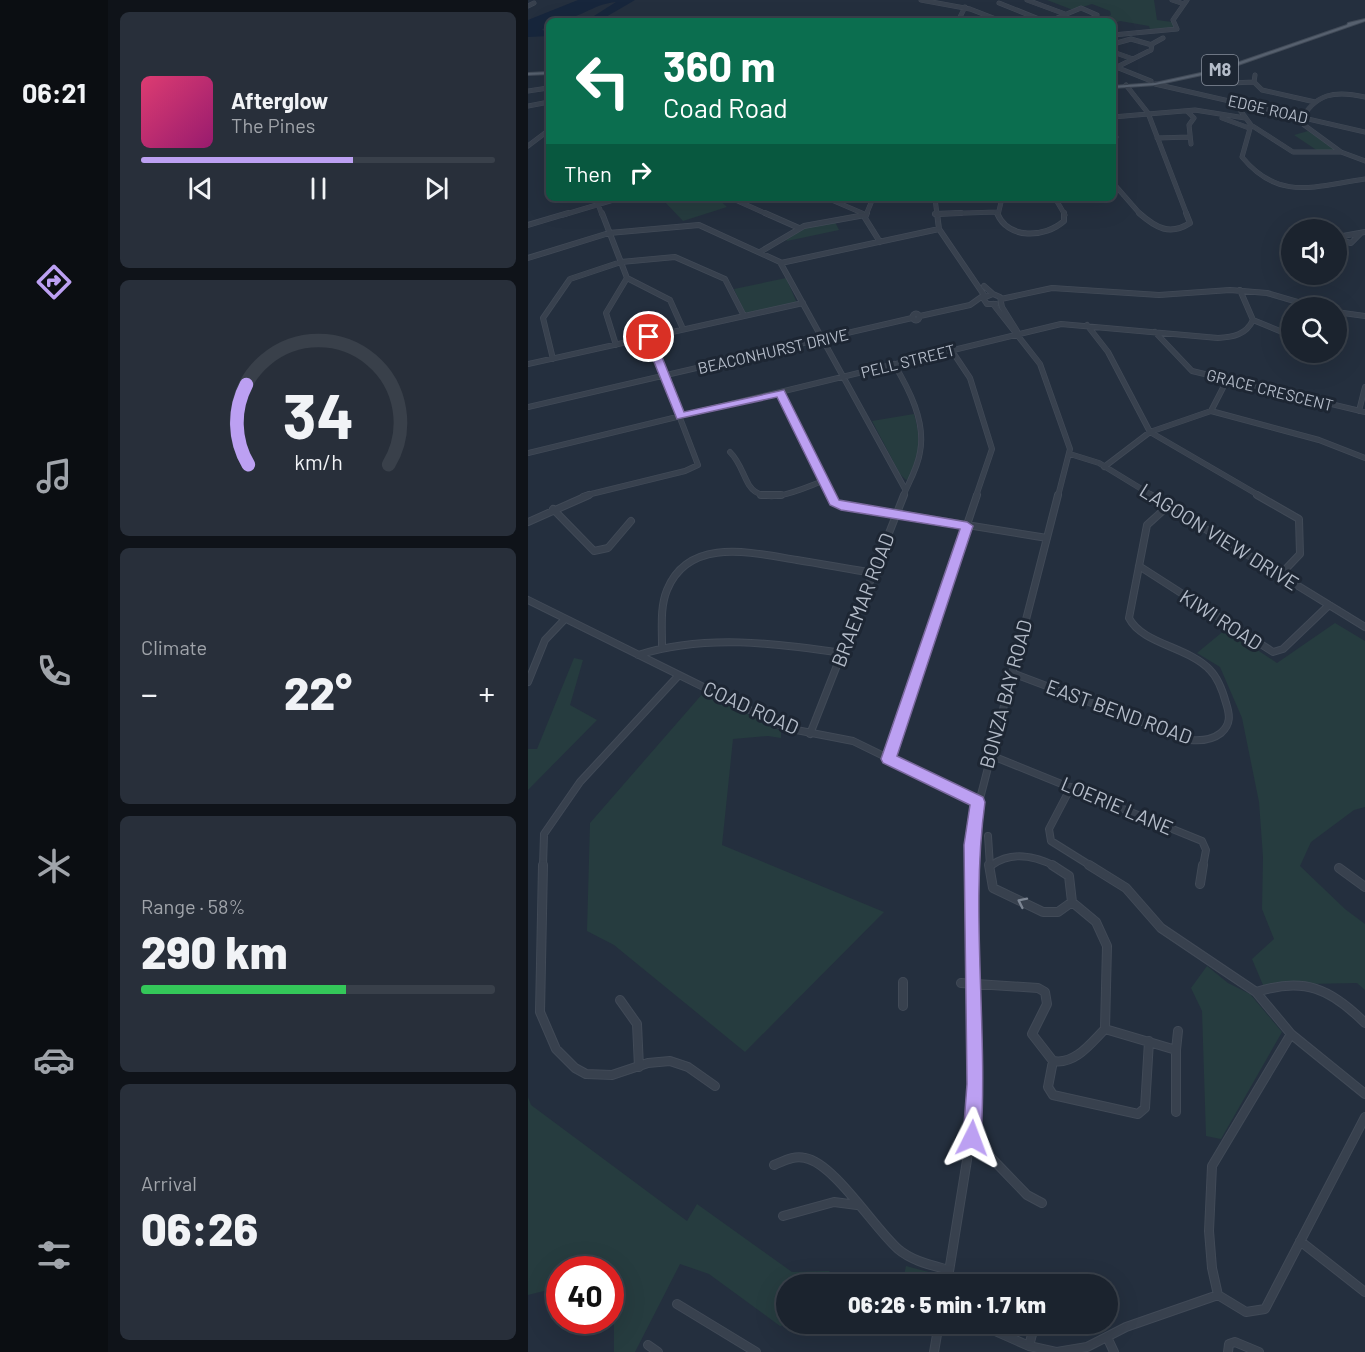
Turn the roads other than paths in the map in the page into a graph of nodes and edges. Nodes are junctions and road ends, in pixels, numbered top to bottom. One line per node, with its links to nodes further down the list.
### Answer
1 (921, 0): 8 (street)
2 (1027, 0): 9 (street)
3 (1172, 0): 5 (street)
4 (528, 1): 7 (street)
5 (1186, 2): 19 (street)
6 (999, 3): 13 (street)
7 (528, 6)
8 (965, 8): 11 (street); 12 (street)
9 (1065, 14): 14 (street); 15 (street)
10 (1362, 15): 17 (main road)
11 (960, 18)
12 (993, 18)
13 (1036, 18)
14 (1056, 18)
15 (1092, 18)
16 (1365, 20): 17 (main road, M8)
17 (1359, 22): 18 (main road, M8)
18 (1353, 24): 31 (main road, M8); 32 (main road, M8)
19 (1116, 35)
20 (1163, 38): 22 (street)
21 (1116, 43): 22 (street)
22 (1152, 45): 24 (street)
23 (1116, 53): 24 (street)
24 (1133, 59): 25 (street)
25 (1116, 67)
26 (1116, 67): 30 (street, EDGE ROAD)
27 (546, 73): 28 (main road)
28 (528, 74)
29 (1255, 75): 33 (street)
30 (1143, 78): 32 (street, EDGE ROAD); 35 (main road)
31 (1178, 80): 32 (main road, M8); 38 (main road)
32 (1154, 82): 35 (main road, M8); 38 (street, EDGE ROAD)
33 (1254, 82): 34 (street); 43 (street)
34 (1230, 83)
35 (1138, 84): 36 (main road, M8)
36 (1126, 85): 37 (main road, M8); 47 (street)
37 (1116, 87)
38 (1171, 87): 42 (street, EDGE ROAD)
39 (546, 88): 40 (street)
40 (528, 91)
41 (1365, 97): 43 (street)
42 (1234, 102): 50 (street, EDGE ROAD); 51 (street)
43 (1315, 102): 50 (street)
44 (546, 103): 45 (street)
45 (528, 106)
46 (1187, 111): 47 (street); 51 (street); 55 (street)
47 (1148, 113): 49 (street); 56 (street)
48 (1209, 114): 52 (street)
49 (1116, 117)
50 (1302, 117): 54 (street, EDGE ROAD); 59 (street)
51 (1245, 118): 52 (street)
52 (1250, 126): 59 (street); 61 (street)
53 (546, 132): 58 (street)
54 (1365, 132)
55 (1190, 137): 56 (street); 57 (street)
56 (1157, 138): 62 (street)
57 (1191, 144)
58 (528, 146)
59 (1341, 152): 60 (street)
60 (1365, 161)
61 (1365, 179)
62 (1116, 186)
63 (609, 201): 70 (street)
64 (738, 201): 75 (street)
65 (834, 201): 73 (street)
66 (872, 201): 73 (street)
67 (935, 201): 72 (street)
68 (1001, 201): 71 (street)
69 (1056, 201): 71 (street)
70 (598, 204): 74 (street); 77 (street)
71 (997, 212): 72 (street)
72 (935, 214): 76 (street)
73 (866, 215): 75 (street); 78 (street)
74 (528, 225)
75 (799, 228): 79 (street)
76 (939, 229): 78 (street); 85 (street); 88 (street)
77 (609, 232): 79 (street); 80 (street); 81 (street)
78 (880, 242): 82 (street)
79 (760, 252): 82 (street)
80 (528, 258)
81 (621, 262): 83 (street); 94 (street); 106 (street)
82 (781, 263): 90 (street)
83 (627, 278): 98 (street); 104 (street)
84 (1240, 290): 86 (street); 87 (street); 96 (street)
85 (994, 295): 86 (street); 88 (street); 89 (street)
86 (1006, 296): 89 (street)
87 (1282, 297)
88 (983, 298): 91 (street); 92 (street, BONZA BAY ROAD)
89 (1000, 300): 92 (street); 101 (street, BONZA BAY ROAD)
90 (803, 303): 94 (street); 103 (street)
91 (970, 304): 92 (street); 103 (street, BEACONHURST DRIVE)
92 (990, 304): 101 (street, BONZA BAY ROAD)
93 (1347, 314): 95 (street)
94 (744, 316): 98 (street)
95 (1365, 316)
96 (1253, 320): 99 (street); 100 (street, PELL STREET)
97 (1087, 325): 100 (street, PELL STREET); 101 (street, PELL STREET); 118 (street)
98 (683, 329): 102 (street)
99 (1281, 331)
100 (1155, 332): 111 (street, GRACE CRESCENT)
101 (1019, 334): 105 (street, PELL STREET); 119 (street, BONZA BAY ROAD)
102 (649, 337): 104 (street); 109 (street)
103 (822, 339): 109 (street, BEACONHURST DRIVE); 110 (street)
104 (616, 345): 106 (street)
105 (952, 351): 108 (street, PELL STREET); 134 (street)
106 (553, 359): 107 (street)
107 (528, 364)
108 (894, 364): 110 (street, PELL STREET); 128 (street, BRAEMAR ROAD)
109 (665, 376): 114 (street, BEACONHURST DRIVE); 117 (street)
110 (843, 377): 113 (street, PELL STREET); 128 (street)
111 (1227, 380): 115 (street); 116 (street, GRACE CRESCENT)
112 (1365, 387): 116 (street)
113 (780, 393): 117 (street, PELL STREET); 127 (street)
114 (528, 407)
115 (1211, 411): 118 (street, GRACE CRESCENT); 124 (street, GRACE CRESCENT)
116 (1362, 411)
117 (681, 417): 121 (street, PELL STREET); 130 (street)
118 (1150, 432): 126 (street, GRACE CRESCENT); 138 (street)
119 (1069, 443): 122 (street, BONZA BAY ROAD); 123 (street)
120 (730, 452): 127 (street)
121 (528, 453)
122 (1070, 454): 123 (street, LAGOON VIEW DRIVE); 125 (street, BONZA BAY ROAD)
123 (1084, 457): 125 (street); 126 (street, LAGOON VIEW DRIVE)
124 (1365, 458)
125 (1067, 464): 135 (street, BONZA BAY ROAD)
126 (1104, 466): 129 (street, LAGOON VIEW DRIVE)
127 (823, 481): 131 (street)
128 (906, 489): 131 (street, BRAEMAR ROAD)
129 (1168, 506): 136 (street, EAST BEND ROAD); 138 (street, LAGOON VIEW DRIVE)
130 (553, 509): 132 (street); 133 (street)
131 (896, 514): 134 (street); 137 (street, BRAEMAR ROAD)
132 (631, 521)
133 (528, 522)
134 (967, 526): 135 (street); 151 (street)
135 (1047, 538): 146 (street, BONZA BAY ROAD)
136 (1139, 566): 140 (street, KIWI ROAD); 146 (street, EAST BEND ROAD)
137 (874, 573): 143 (street); 144 (street, BRAEMAR ROAD)
138 (1281, 575): 140 (street, LAGOON VIEW DRIVE)
139 (528, 600): 141 (street, COAD ROAD)
140 (1329, 606): 142 (street, LAGOON VIEW DRIVE)
141 (565, 619): 145 (street, COAD ROAD); 148 (street)
142 (1365, 627)
143 (662, 645): 144 (street); 145 (street)
144 (842, 653): 149 (street, BRAEMAR ROAD)
145 (639, 655): 147 (street, COAD ROAD)
146 (1012, 673): 150 (street, BONZA BAY ROAD)
147 (679, 675): 149 (street, COAD ROAD); 173 (street)
148 (528, 682)
149 (810, 734): 151 (street, COAD ROAD)
150 (990, 755): 152 (street, LOERIE LANE); 153 (street, BONZA BAY ROAD)
151 (888, 759): 153 (street, COAD ROAD)
152 (1071, 787): 157 (street, LOERIE LANE); 163 (street)
153 (978, 802): 162 (street, BONZA BAY ROAD)
154 (988, 836): 155 (street)
155 (992, 865): 159 (street); 159 (street, one-way to 155)
156 (1339, 868): 158 (street)
157 (1200, 884)
158 (1365, 887)
159 (1072, 902): 167 (street)
160 (903, 982): 165 (street)
161 (961, 983): 162 (street)
162 (974, 983): 172 (street); 178 (street, BONZA BAY ROAD)
163 (1256, 992): 166 (street); 169 (street)
164 (620, 1000): 173 (street)
165 (903, 1006)
166 (1365, 1023)
167 (1105, 1029): 170 (street); 172 (street)
168 (1178, 1031): 171 (street)
169 (1291, 1034): 175 (street); 187 (street)
170 (1149, 1041): 171 (street); 172 (street)
171 (1176, 1050): 176 (street)
172 (1053, 1061)
173 (639, 1067): 174 (street)
174 (714, 1086)
175 (1365, 1094)
176 (1176, 1112)
177 (1365, 1117): 183 (street)
178 (972, 1138): 180 (street); 184 (street, BONZA BAY ROAD)
179 (774, 1165): 181 (street)
180 (1042, 1203)
181 (858, 1205): 182 (street); 184 (street)
182 (783, 1216)
183 (1300, 1241): 186 (street); 187 (street)
184 (949, 1270): 185 (street, BONZA BAY ROAD)
185 (948, 1274)
186 (1365, 1292)
187 (1218, 1295): 192 (street)
188 (677, 1304): 196 (street)
189 (937, 1334): 197 (street)
190 (1002, 1334): 194 (street)
191 (1032, 1334): 194 (street)
192 (1107, 1338): 198 (street); 199 (street)
193 (648, 1345): 195 (street)
194 (1029, 1346): 198 (street)
195 (658, 1352)
196 (756, 1352)
197 (934, 1352)
198 (1056, 1352)
199 (1114, 1352)
200 (1228, 1352): 201 (street)
201 (1259, 1352)

